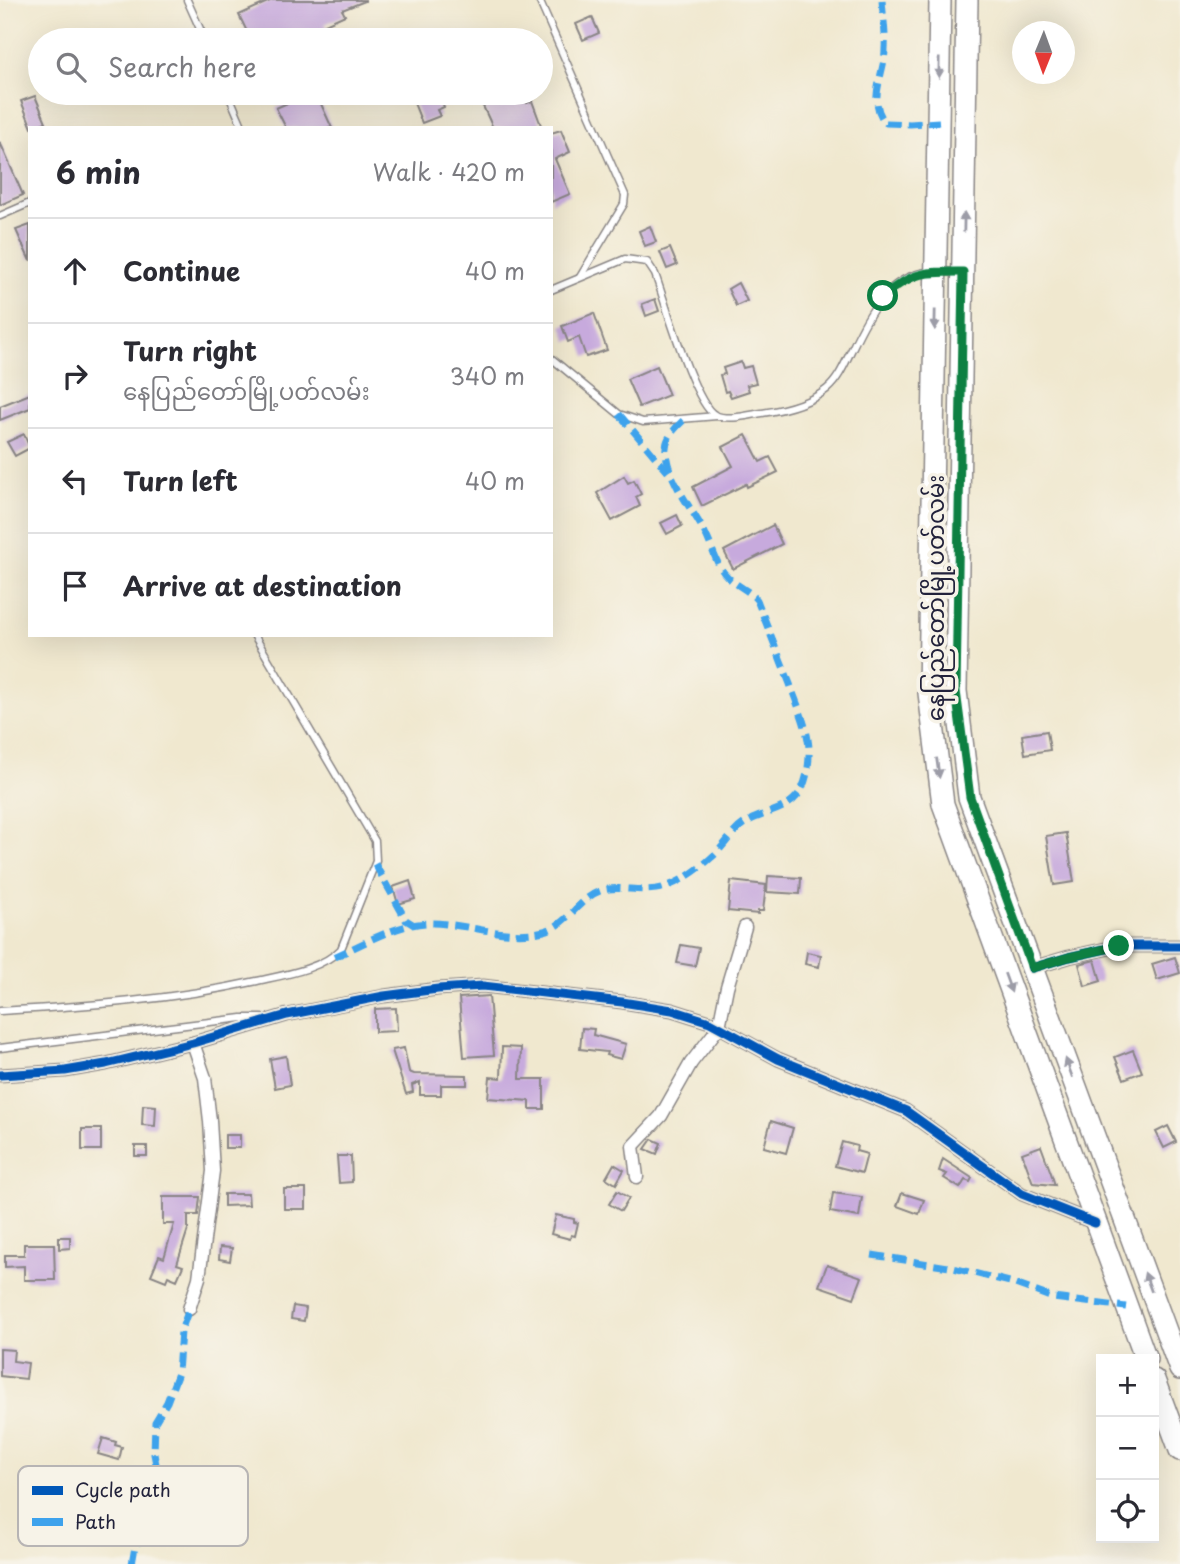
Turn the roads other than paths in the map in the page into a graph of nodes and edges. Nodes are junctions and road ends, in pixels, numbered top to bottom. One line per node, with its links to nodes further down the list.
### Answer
1 (187, 0): 5 (lane)
2 (540, 0): 6 (lane)
3 (940, 0): 12 (main road, one-way to 12)
4 (967, 0): 13 (main road, နေပြည်တော်မြို့ပတ်လမ်း, one-way to 4)
5 (200, 28)
6 (552, 28)
7 (553, 30): 14 (lane)
8 (233, 105): 9 (lane)
9 (242, 126)
10 (28, 204): 11 (lane)
11 (0, 216)
12 (936, 272): 13 (lane); 17 (lane); 29 (main road, one-way to 29)
13 (963, 272): 21 (main road, နေပြည်တော်မြို့ပတ်လမ်း)
14 (579, 278): 15 (lane); 17 (lane)
15 (553, 289)
16 (553, 360): 17 (lane)
17 (718, 416)
18 (255, 637): 22 (lane)
19 (745, 927): 24 (street)
20 (1180, 946): 21 (street)
21 (1032, 968): 31 (main road, နေပြည်တော်မြို့ပတ်လမ်း, one-way to 21)
22 (0, 1011)
23 (277, 1018): 24 (street); 25 (street); 26 (lane)
24 (719, 1027): 28 (street); 29 (street)
25 (193, 1043): 27 (street); 30 (street)
26 (0, 1048)
27 (0, 1075)
28 (637, 1177)
29 (1095, 1223): 32 (main road)
30 (189, 1309)
31 (1173, 1335): 33 (main road, နေပြည်တော်မြို့ပတ်လမ်း)
32 (1144, 1354)
33 (1180, 1368)
34 (1159, 1393): 35 (main road)
35 (1180, 1450)

